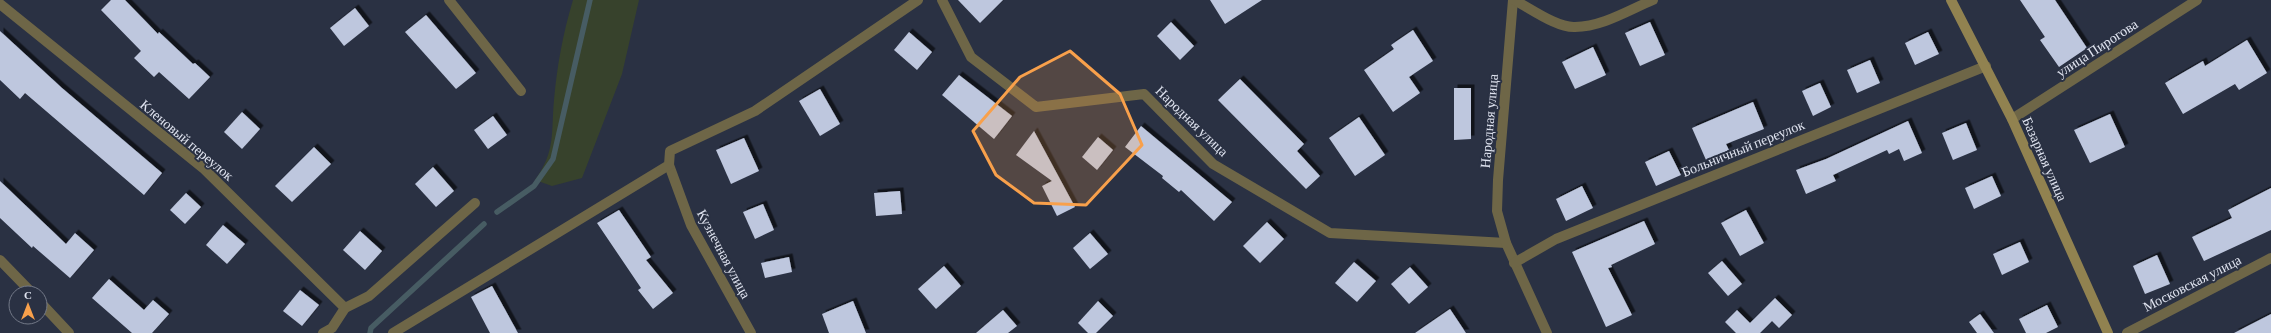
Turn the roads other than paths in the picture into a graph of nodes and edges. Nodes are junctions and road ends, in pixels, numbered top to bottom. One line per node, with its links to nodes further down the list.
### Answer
1 (449, 0): 10 (street)
2 (918, 0): 12 (street)
3 (942, 0): 14 (street, Народная улица)
4 (1513, 0): 5 (street); 14 (street, Народная улица)
5 (1653, 0)
6 (1951, 0): 9 (street, Базарная улица)
7 (2197, 0): 11 (street, улица Пирогова)
8 (0, 4): 19 (street, Кленовый переулок)
9 (1986, 66): 11 (street, Базарная улица); 17 (street, Больничный переулок)
10 (521, 91)
11 (2012, 119): 26 (street, Базарная улица)
12 (669, 164): 23 (street); 24 (street, Кузнечная улица)
13 (475, 202): 19 (street)
14 (1506, 243): 17 (street, Народная улица)
15 (2271, 258): 27 (street, Московская улица)
16 (0, 260): 18 (street)
17 (1514, 263): 25 (street, Народная улица)
18 (24, 285)
19 (345, 308): 21 (street)
20 (48, 311): 22 (street)
21 (330, 331)
22 (69, 333)
23 (393, 333)
24 (751, 333)
25 (1547, 333)
26 (2108, 333)
27 (2127, 333)

